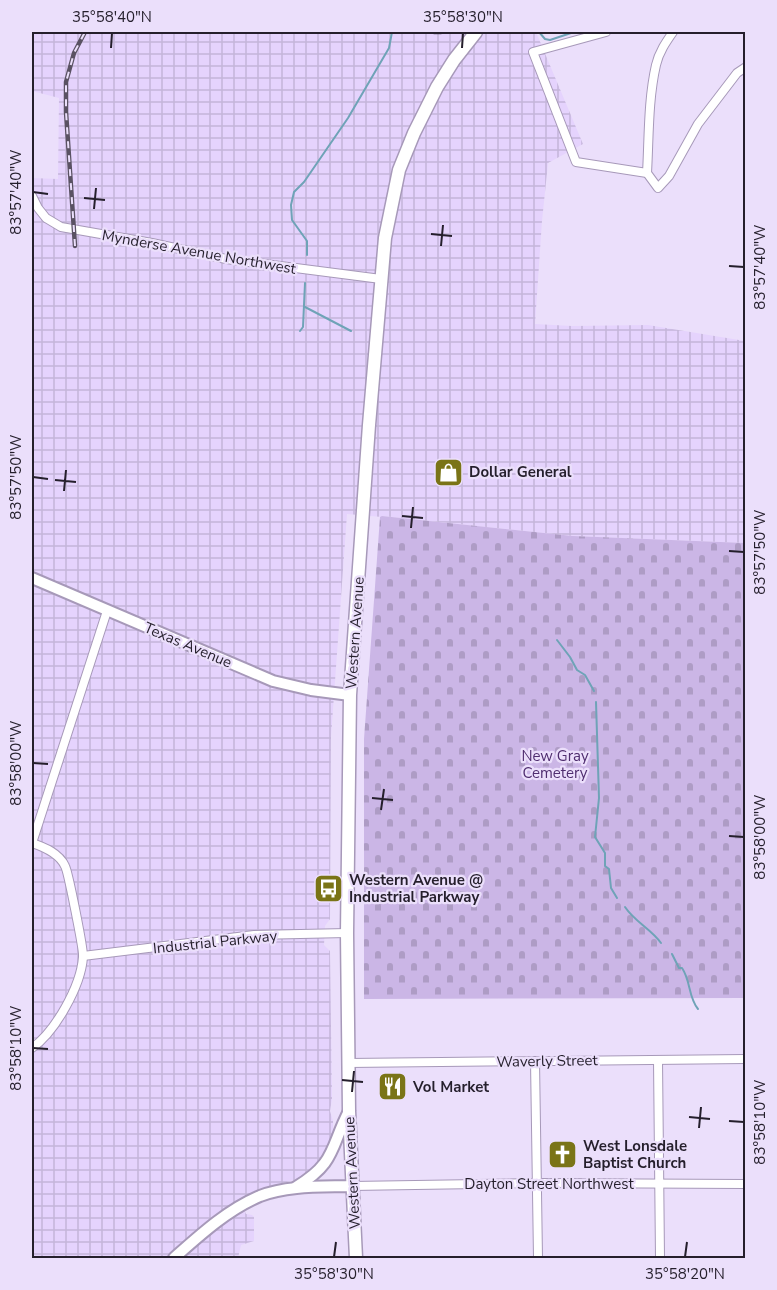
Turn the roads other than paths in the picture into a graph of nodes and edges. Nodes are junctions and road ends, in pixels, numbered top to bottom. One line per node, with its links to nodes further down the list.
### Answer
1 (476, 32): 7 (main road, Western Avenue)
2 (606, 32): 5 (street)
3 (673, 32): 5 (street)
4 (746, 67): 5 (street)
5 (647, 173)
6 (32, 196): 7 (street, Mynderse Avenue Northwest)
7 (381, 279): 10 (main road, Western Avenue)
8 (32, 578): 9 (street, Texas Avenue)
9 (107, 611): 10 (street, Texas Avenue); 11 (street)
10 (350, 695): 12 (main road, Western Avenue)
11 (32, 843): 13 (street)
12 (347, 933): 13 (street, Industrial Parkway); 18 (main road, Western Avenue)
13 (84, 956): 14 (street)
14 (32, 1048)
15 (746, 1059): 16 (street, Waverly Street)
16 (658, 1060): 17 (street, Waverly Street); 21 (street)
17 (535, 1061): 18 (street, Waverly Street); 20 (street)
18 (348, 1063): 19 (main road, Western Avenue)
19 (349, 1111): 23 (main road, Western Avenue); 24 (street)
20 (537, 1183): 21 (street, Dayton Street Northwest); 23 (street, Dayton Street Northwest); 27 (street)
21 (659, 1184): 22 (street, Dayton Street Northwest); 28 (street)
22 (746, 1184)
23 (352, 1186): 24 (street); 26 (main road, Western Avenue)
24 (291, 1189): 25 (street)
25 (174, 1258)
26 (356, 1258)
27 (538, 1258)
28 (660, 1258)

